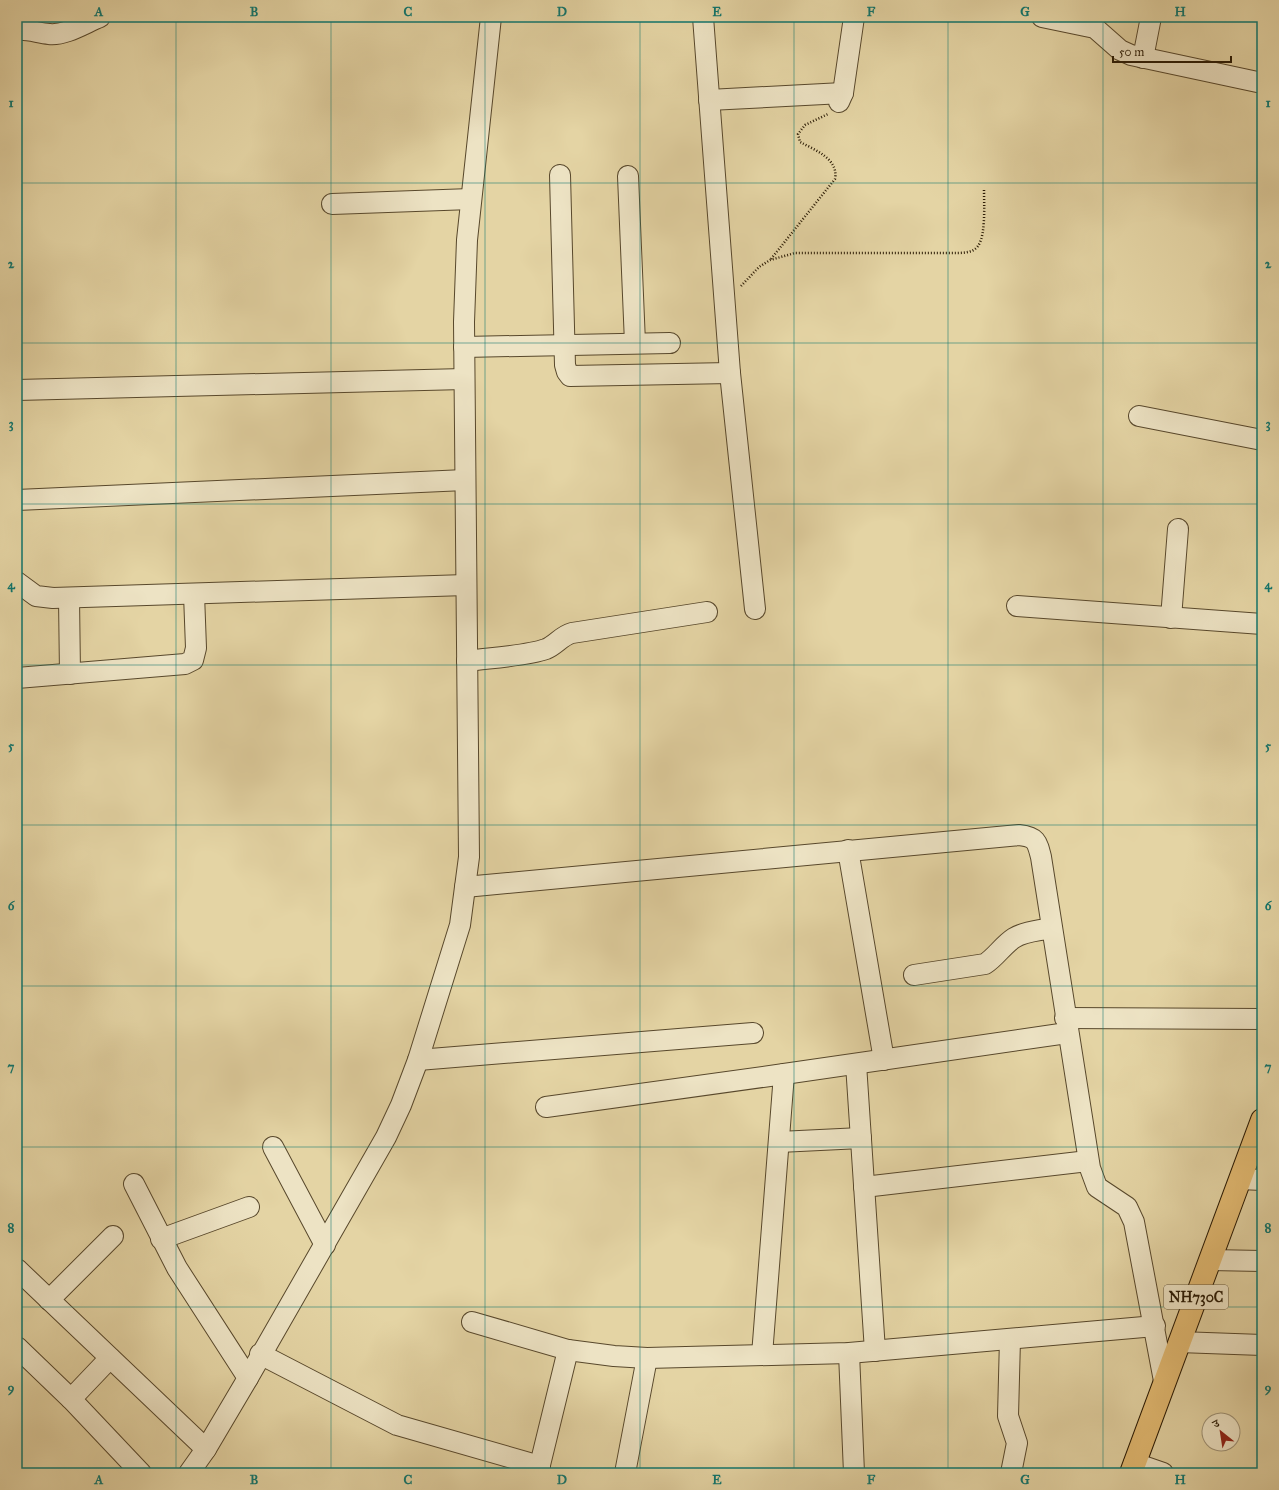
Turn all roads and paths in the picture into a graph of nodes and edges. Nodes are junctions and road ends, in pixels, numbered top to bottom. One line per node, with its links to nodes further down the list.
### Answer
1 (100, 17): 7 (street)
2 (491, 17): 15 (street)
3 (703, 17): 11 (street)
4 (854, 17): 10 (street)
5 (1046, 17): 8 (street)
6 (1151, 17): 8 (street)
7 (17, 30)
8 (1143, 58): 9 (street)
9 (1262, 83)
10 (841, 97): 11 (street); 17 (path)
11 (709, 100): 18 (street)
12 (560, 175): 21 (street)
13 (628, 176): 19 (street)
14 (984, 190): 17 (path)
15 (471, 199): 16 (street); 22 (street)
16 (332, 204)
17 (770, 260): 18 (path)
18 (725, 302): 23 (street)
19 (635, 343): 20 (street); 21 (street)
20 (670, 343)
21 (564, 345): 22 (street); 23 (street)
22 (464, 347): 24 (street)
23 (730, 373): 36 (street)
24 (464, 378): 25 (street); 28 (street)
25 (17, 390)
26 (1139, 416): 27 (street)
27 (1262, 440)
28 (465, 480): 29 (street); 32 (street)
29 (17, 500)
30 (1178, 529): 38 (street)
31 (17, 582): 34 (street)
32 (466, 585): 33 (street); 40 (street)
33 (194, 594): 34 (street); 41 (street)
34 (68, 598): 41 (street)
35 (1017, 606): 38 (street)
36 (755, 609)
37 (707, 612): 40 (street)
38 (1171, 618): 39 (street)
39 (1262, 624)
40 (467, 661): 44 (street)
41 (70, 674): 42 (street)
42 (17, 678)
43 (848, 850): 44 (street); 45 (street); 51 (street)
44 (465, 887): 50 (street)
45 (1051, 928): 46 (street); 48 (street)
46 (914, 975)
47 (1262, 1019): 48 (street)
48 (1066, 1025): 51 (street); 59 (street)
49 (753, 1033): 50 (street)
50 (418, 1060): 67 (street)
51 (884, 1060): 52 (street)
52 (856, 1064): 53 (street); 56 (street)
53 (784, 1074): 54 (street); 57 (street)
54 (546, 1107)
55 (1262, 1120): 60 (highway, NH730C)
56 (861, 1138): 57 (street); 63 (street)
57 (779, 1142): 82 (street)
58 (273, 1147): 67 (street)
59 (1088, 1161): 63 (street); 73 (street)
60 (1240, 1179): 61 (street); 68 (highway, NH730C)
61 (1262, 1180)
62 (134, 1184): 66 (street)
63 (864, 1187): 79 (street)
64 (249, 1208): 66 (street)
65 (113, 1236): 71 (street)
66 (161, 1239): 85 (street)
67 (325, 1245): 81 (street)
68 (1210, 1260): 69 (street); 75 (highway, NH730C)
69 (1262, 1261)
70 (17, 1269): 71 (street)
71 (49, 1300): 83 (street)
72 (472, 1322): 78 (street)
73 (1154, 1326): 74 (street); 86 (street)
74 (1010, 1339): 79 (street); 95 (street)
75 (1179, 1342): 76 (street); 86 (highway, NH730C)
76 (1262, 1345)
77 (17, 1347): 87 (street)
78 (568, 1350): 84 (street); 90 (street)
79 (875, 1351): 80 (street)
80 (850, 1353): 82 (street); 94 (street)
81 (260, 1354): 85 (street); 90 (street)
82 (762, 1355): 84 (street)
83 (110, 1358): 87 (street); 88 (street)
84 (647, 1358): 93 (street)
85 (248, 1378): 88 (street)
86 (1164, 1381): 89 (highway, NH730C)
87 (71, 1399): 91 (street)
88 (206, 1449): 92 (street)
89 (1132, 1468): 96 (street)
90 (539, 1470)
91 (140, 1473)
92 (189, 1473)
93 (625, 1473)
94 (854, 1473)
95 (1011, 1473)
96 (1163, 1473)

